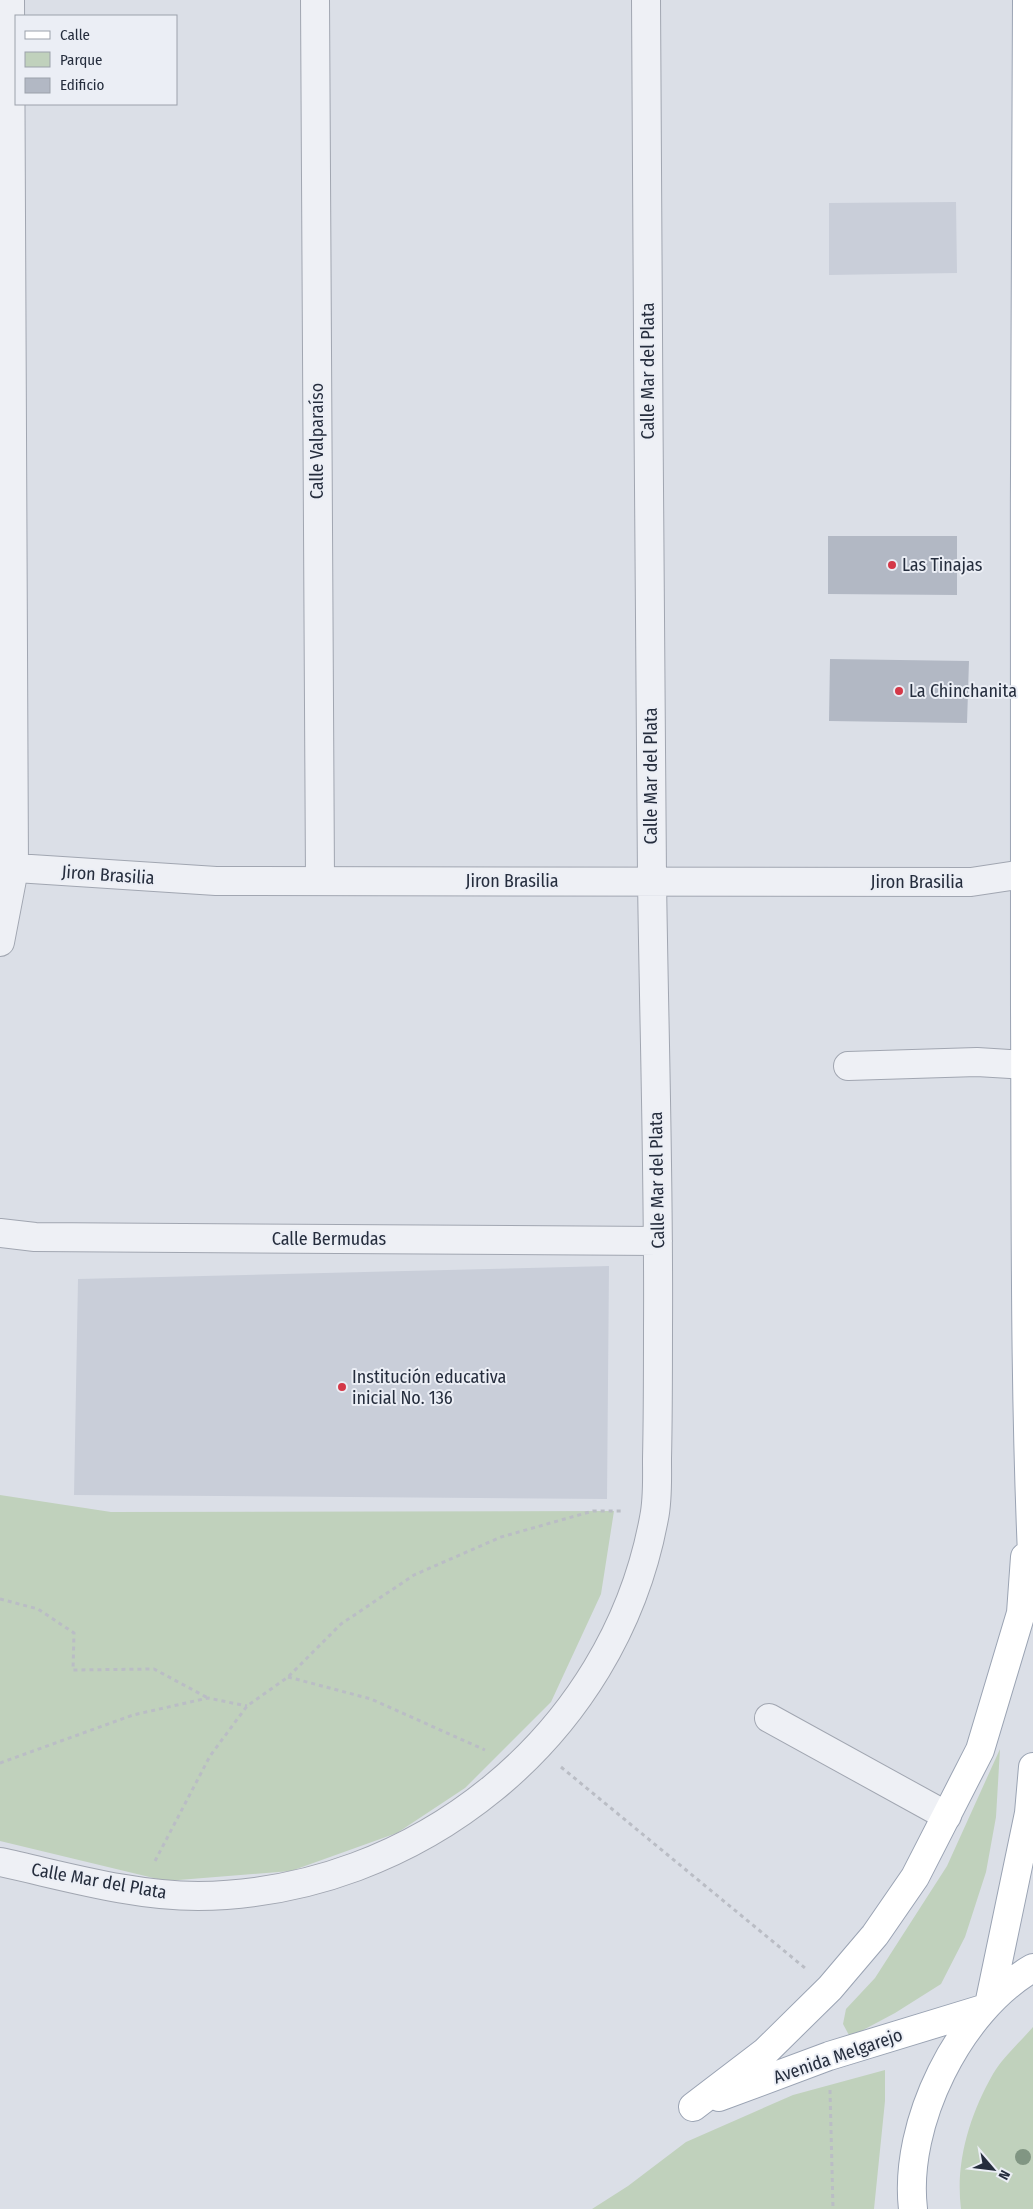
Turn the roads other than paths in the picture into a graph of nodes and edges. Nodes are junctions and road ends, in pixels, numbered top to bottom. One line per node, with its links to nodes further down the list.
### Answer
1 (10, 0): 5 (street)
2 (315, 0): 7 (street, Calle Valparaíso)
3 (646, 0): 8 (street, Calle Mar del Plata)
4 (1027, 0): 6 (main road)
5 (7, 868): 7 (street, Jiron Brasilia); 9 (street)
6 (1024, 874): 8 (street, Jiron Brasilia); 10 (main road)
7 (320, 881): 8 (street, Jiron Brasilia)
8 (652, 881): 13 (street, Calle Mar del Plata)
9 (0, 942)
10 (1025, 1065): 11 (street); 14 (main road)
11 (848, 1066)
12 (0, 1233): 13 (street, Calle Bermudas)
13 (658, 1242): 19 (street, Calle Mar del Plata)
14 (1029, 1497): 15 (main road); 18 (main road)
15 (1033, 1577)
16 (768, 1718): 18 (street)
17 (1033, 1767): 21 (main road)
18 (947, 1816): 21 (main road, Avenida Melgarejo)
19 (0, 1862)
20 (1033, 1968): 21 (main road)
21 (987, 2005): 22 (main road)
22 (913, 2209)

